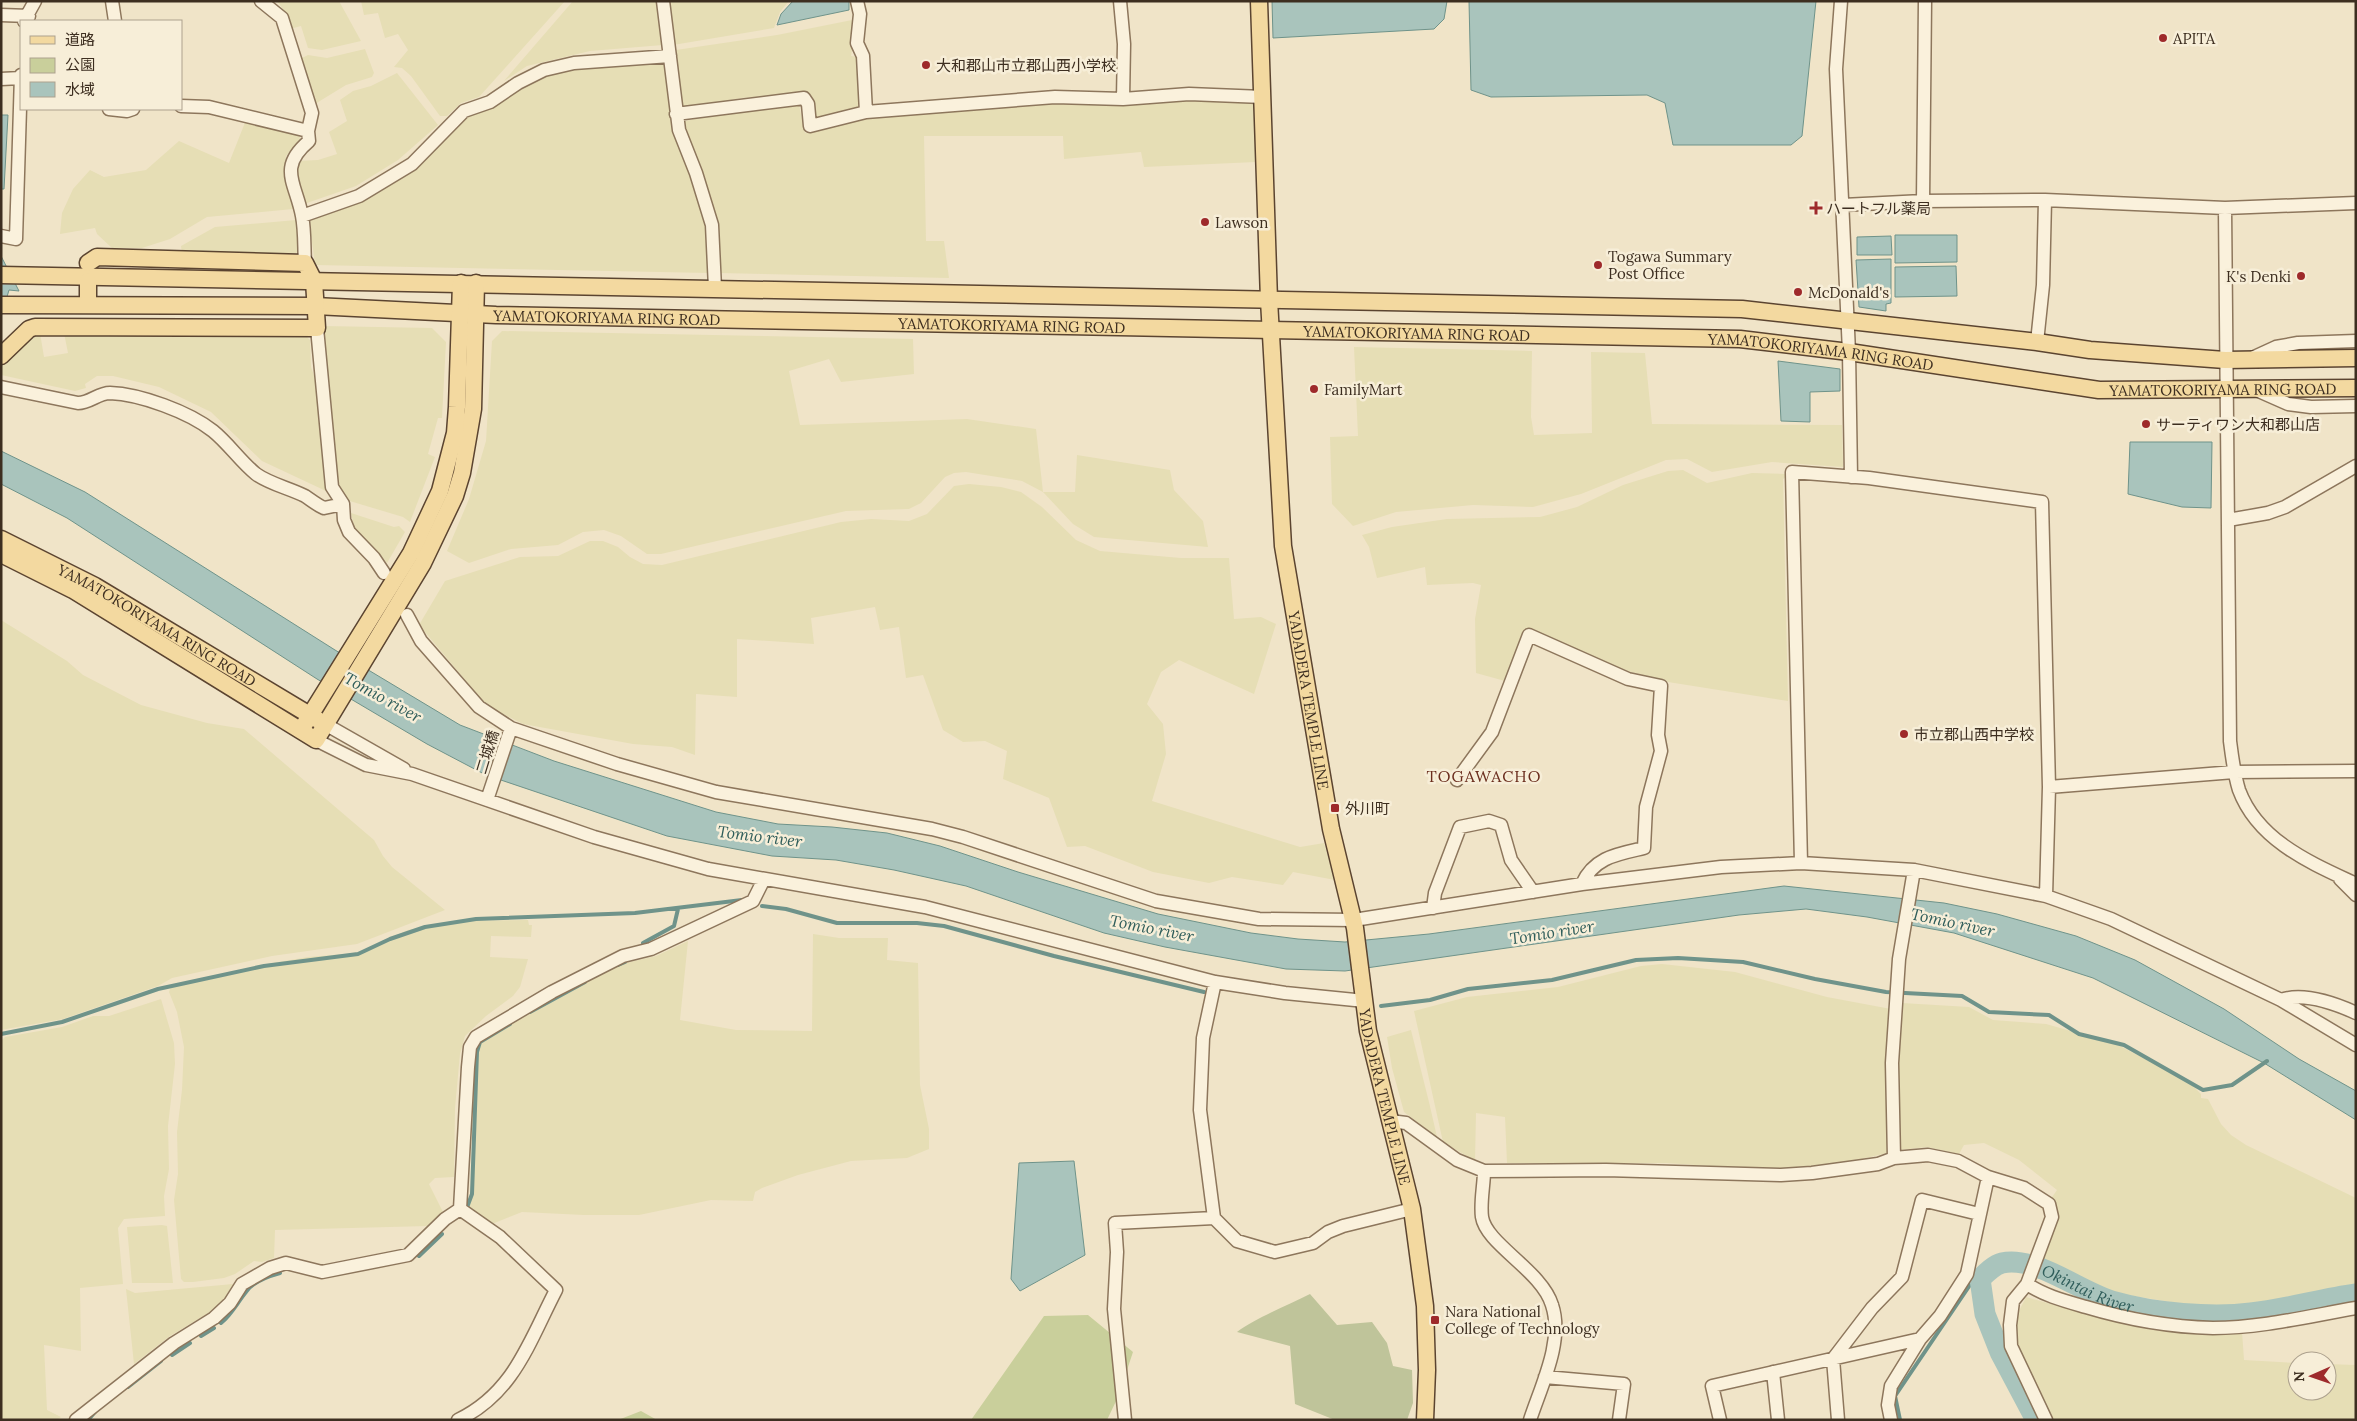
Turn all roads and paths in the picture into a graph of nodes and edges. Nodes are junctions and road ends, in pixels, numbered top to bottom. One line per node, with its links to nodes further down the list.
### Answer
1 (35, 1): 11 (street)
2 (112, 1): 12 (street)
3 (261, 1): 22 (street)
4 (663, 1): 13 (street)
5 (857, 1): 20 (street)
6 (1120, 1): 17 (street)
7 (1259, 1): 16 (main road, YADADERA TEMPLE LINE)
8 (1841, 1): 26 (street)
9 (1925, 1): 24 (street)
10 (1, 15): 11 (street)
11 (26, 18)
12 (115, 20)
13 (670, 56): 21 (street); 28 (street)
14 (20, 77): 15 (street)
15 (1, 79)
16 (1262, 97): 17 (street); 38 (main road, YADADERA TEMPLE LINE)
17 (1123, 98): 20 (street)
18 (182, 106): 22 (street)
19 (20, 109): 29 (street)
20 (866, 112): 21 (street)
21 (676, 114): 36 (street)
22 (308, 131): 28 (street)
23 (2045, 200): 24 (street); 27 (street); 46 (street)
24 (1923, 201): 26 (street)
25 (2356, 204): 27 (street)
26 (1843, 205): 42 (street)
27 (2225, 208): 50 (street)
28 (302, 216): 31 (street)
29 (1, 236)
30 (88, 263): 31 (main road)
31 (306, 263): 34 (main road)
32 (1, 275): 34 (main road, YAMATOKORIYAMA RING ROAD)
33 (88, 281): 37 (main road)
34 (314, 281): 35 (main road, YAMATOKORIYAMA RING ROAD); 40 (main road)
35 (468, 283): 36 (main road, YAMATOKORIYAMA RING ROAD); 41 (main road, YAMATOKORIYAMA RING ROAD)
36 (715, 288): 38 (main road, YAMATOKORIYAMA RING ROAD)
37 (88, 299)
38 (1269, 300): 42 (main road, YAMATOKORIYAMA RING ROAD); 44 (main road, YADADERA TEMPLE LINE)
39 (1, 305): 40 (main road, YAMATOKORIYAMA RING ROAD)
40 (315, 306): 41 (main road, YAMATOKORIYAMA RING ROAD); 43 (main road)
41 (468, 314): 44 (main road, YAMATOKORIYAMA RING ROAD); 65 (main road, YAMATOKORIYAMA RING ROAD)
42 (1848, 322): 46 (main road, YAMATOKORIYAMA RING ROAD); 47 (street)
43 (317, 328): 48 (main road); 59 (street)
44 (1271, 330): 47 (main road, YAMATOKORIYAMA RING ROAD); 88 (main road, YADADERA TEMPLE LINE)
45 (2356, 341): 51 (street)
46 (2037, 342): 50 (main road, YAMATOKORIYAMA RING ROAD)
47 (1849, 352): 54 (main road, YAMATOKORIYAMA RING ROAD); 58 (street)
48 (1, 356)
49 (2356, 358): 51 (main road, YAMATOKORIYAMA RING ROAD)
50 (2225, 360): 51 (main road, YAMATOKORIYAMA RING ROAD); 54 (street)
51 (2247, 360)
52 (1, 387): 59 (street)
53 (2356, 388): 55 (main road, YAMATOKORIYAMA RING ROAD)
54 (2225, 389): 55 (main road, YAMATOKORIYAMA RING ROAD); 60 (street)
55 (2254, 389): 56 (street)
56 (2356, 406)
57 (2356, 466): 60 (street)
58 (1851, 477): 75 (street); 77 (street)
59 (343, 504): 63 (street)
60 (2228, 520): 72 (street)
61 (1, 538): 66 (main road, YAMATOKORIYAMA RING ROAD)
62 (1, 554): 69 (main road, YAMATOKORIYAMA RING ROAD)
63 (384, 573)
64 (407, 615): 68 (street)
65 (329, 702): 66 (main road, YAMATOKORIYAMA RING ROAD); 67 (main road, YAMATOKORIYAMA RING ROAD)
66 (311, 715): 67 (main road, YAMATOKORIYAMA RING ROAD); 69 (main road, YAMATOKORIYAMA RING ROAD)
67 (325, 724): 70 (main road, YAMATOKORIYAMA RING ROAD); 73 (street)
68 (511, 728): 76 (street, 二城橋); 88 (street)
69 (301, 730): 70 (main road, YAMATOKORIYAMA RING ROAD)
70 (316, 740): 73 (street)
71 (2356, 771): 72 (street)
72 (2234, 772): 75 (street); 79 (street)
73 (412, 774): 76 (street)
74 (1457, 780): 82 (street)
75 (2049, 786): 86 (street)
76 (487, 800): 81 (street)
77 (1801, 863): 78 (street); 82 (street)
78 (1914, 870): 86 (street); 95 (street)
79 (2335, 874): 80 (street); 83 (street); 85 (street)
80 (2356, 875)
81 (764, 879): 89 (street); 98 (street)
82 (1582, 884): 84 (street)
83 (2356, 884)
84 (1533, 892): 87 (street); 87 (street)
85 (2356, 895)
86 (2046, 896): 91 (street)
87 (1433, 908): 88 (street)
88 (1354, 924): 90 (main road, YADADERA TEMPLE LINE)
89 (1215, 982): 90 (street); 101 (street)
90 (1364, 994): 94 (main road, YADADERA TEMPLE LINE)
91 (2281, 1000): 92 (street); 93 (street)
92 (2356, 1013)
93 (2356, 1045)
94 (1390, 1122): 96 (street); 99 (main road, YADADERA TEMPLE LINE)
95 (1894, 1158): 96 (street); 97 (street)
96 (1484, 1171): 107 (street)
97 (1988, 1177): 100 (street); 102 (street)
98 (460, 1208): 108 (street); 109 (street)
99 (1412, 1209): 101 (street); 111 (main road, YADADERA TEMPLE LINE)
100 (1978, 1214): 104 (street); 105 (street)
101 (1214, 1218): 110 (street)
102 (2026, 1284): 103 (street); 118 (street)
103 (2356, 1308)
104 (1920, 1339): 105 (street); 117 (street)
105 (1833, 1359): 106 (street); 116 (street)
106 (1774, 1372): 114 (street); 115 (street)
107 (1545, 1377): 112 (street); 113 (street)
108 (76, 1420)
109 (458, 1420)
110 (1125, 1420)
111 (1425, 1420)
112 (1530, 1420)
113 (1620, 1420)
114 (1720, 1420)
115 (1778, 1420)
116 (1838, 1420)
117 (1891, 1420)
118 (2046, 1420)

